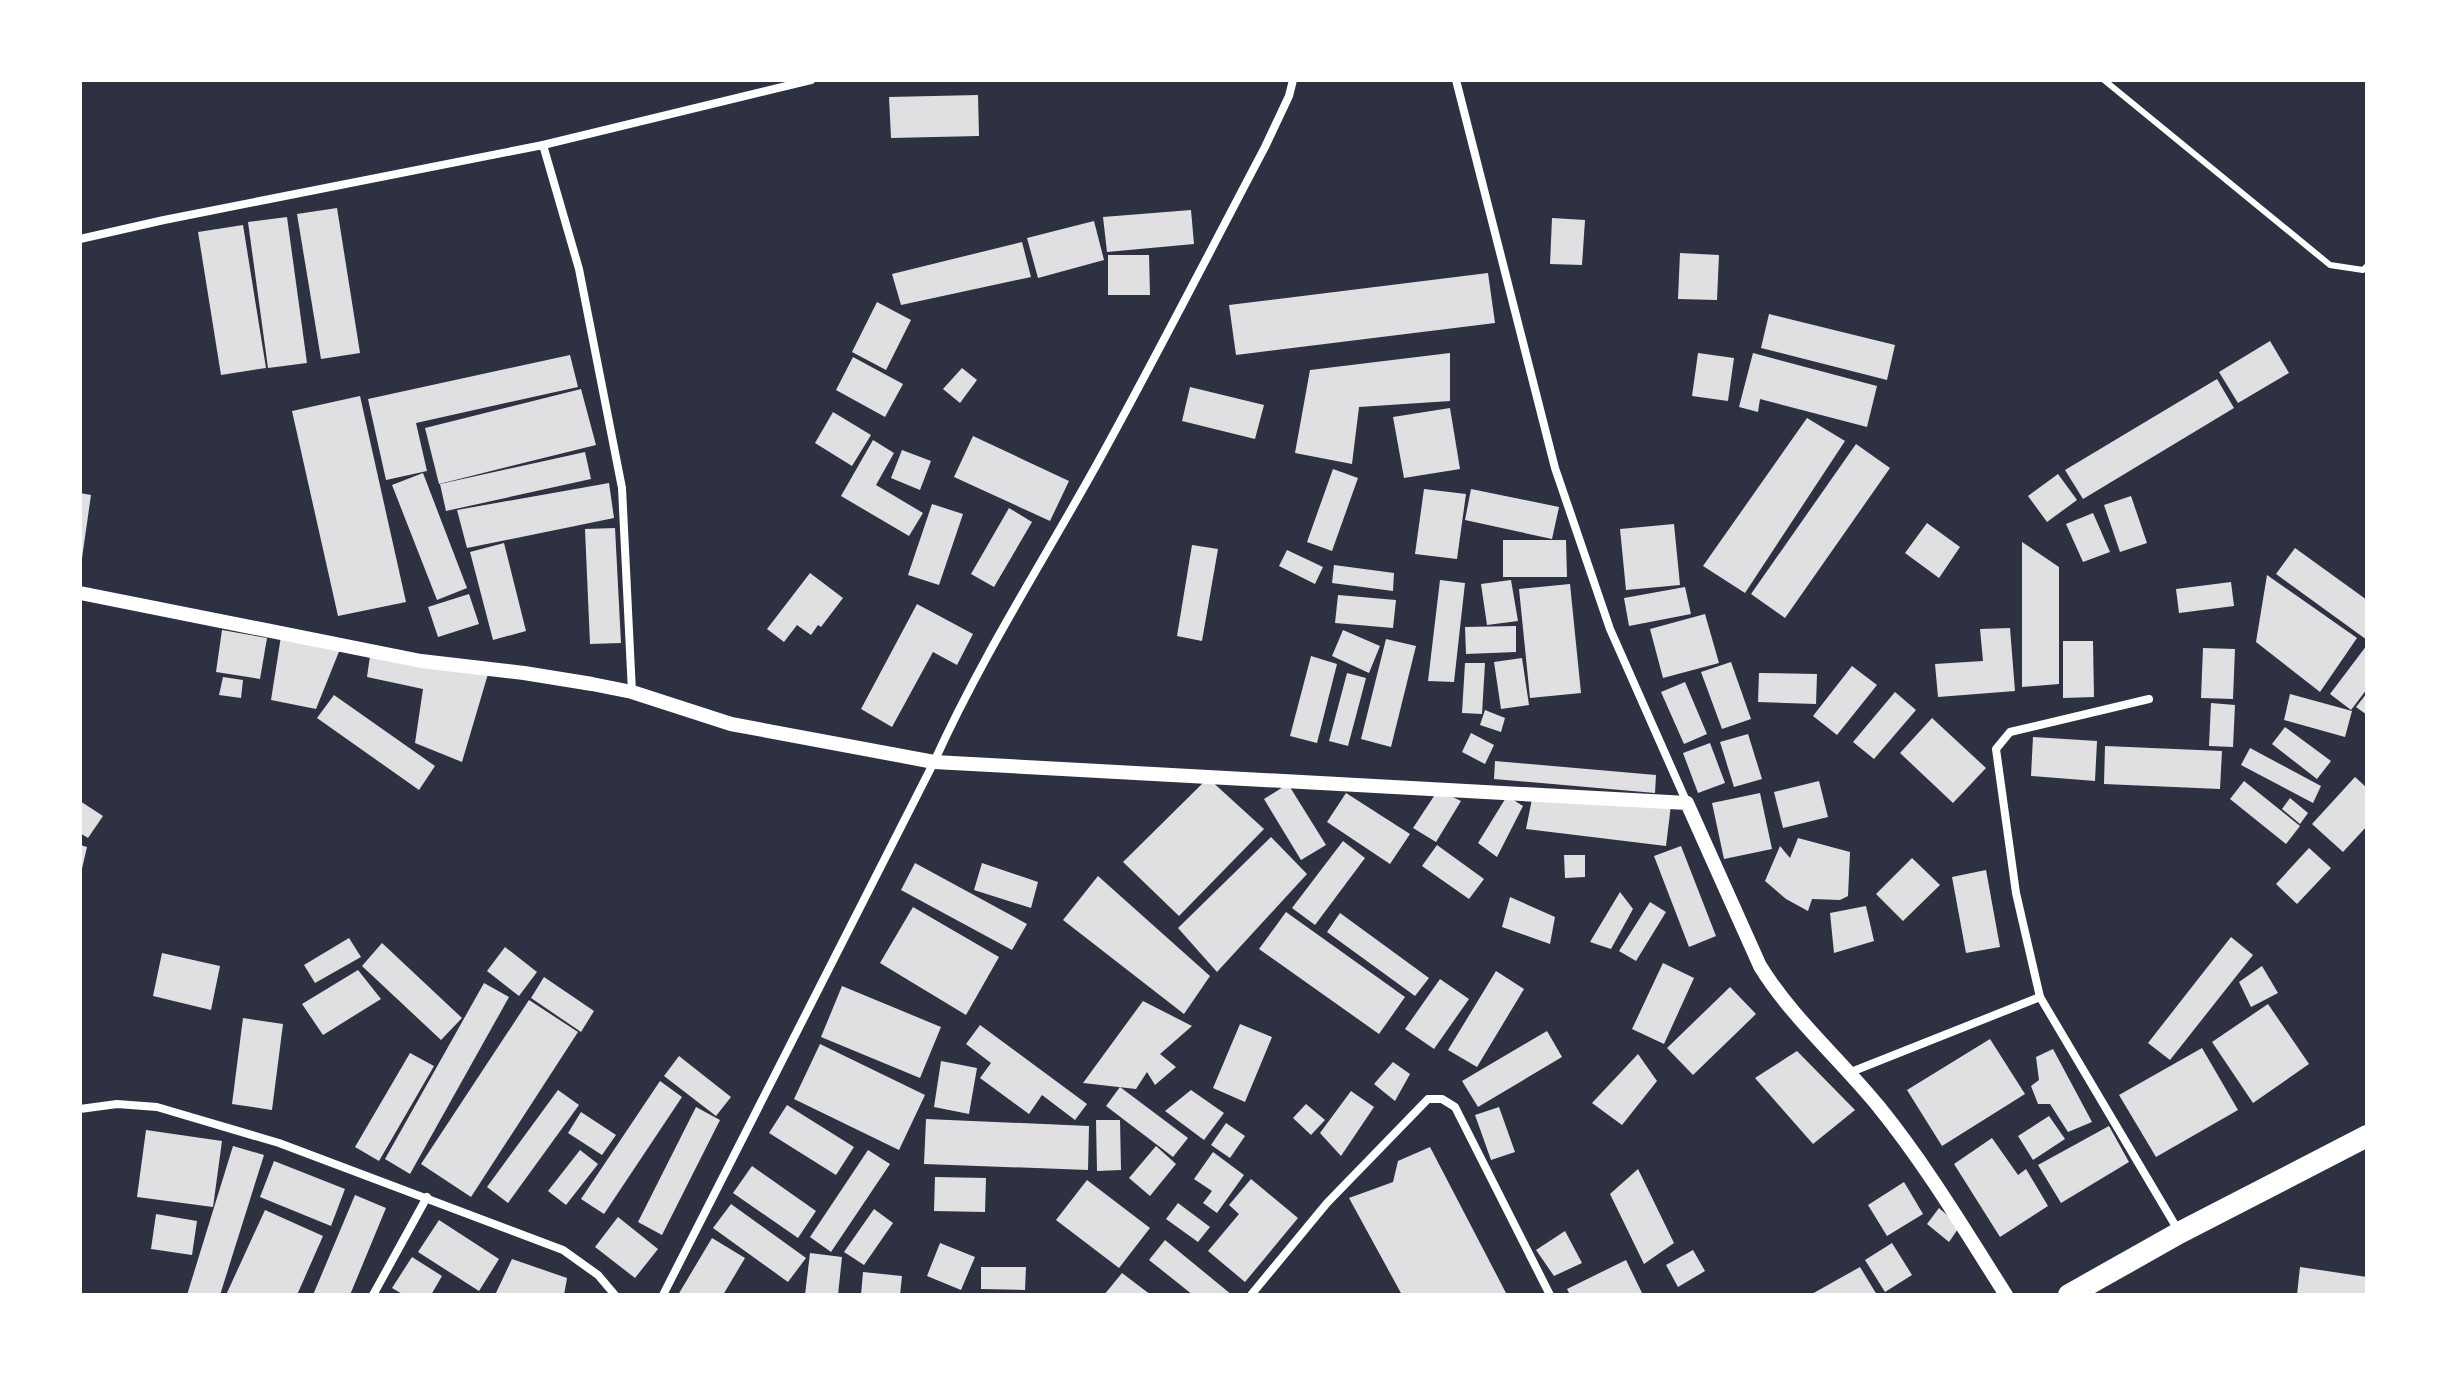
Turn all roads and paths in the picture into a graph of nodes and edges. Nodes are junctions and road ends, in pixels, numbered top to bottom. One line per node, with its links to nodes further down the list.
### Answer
1 (811, 80): 5 (street)
2 (1293, 80): 11 (street)
3 (1456, 80): 12 (street)
4 (2104, 80): 7 (lane)
5 (543, 145): 6 (street); 9 (street)
6 (80, 239)
7 (2367, 266)
8 (80, 593): 9 (street)
9 (632, 692): 11 (street)
10 (2149, 699): 13 (street)
11 (934, 762): 12 (street); 21 (street)
12 (1687, 803): 14 (street)
13 (2040, 997): 14 (street); 18 (street)
14 (1851, 1072): 24 (street)
15 (80, 1109): 17 (street)
16 (2367, 1136): 18 (highway)
17 (427, 1197): 19 (street); 20 (street)
18 (2179, 1233): 25 (highway)
19 (373, 1295)
20 (615, 1295)
21 (663, 1295)
22 (1251, 1295): 23 (street)
23 (1550, 1295)
24 (2006, 1295)
25 (2069, 1295)

